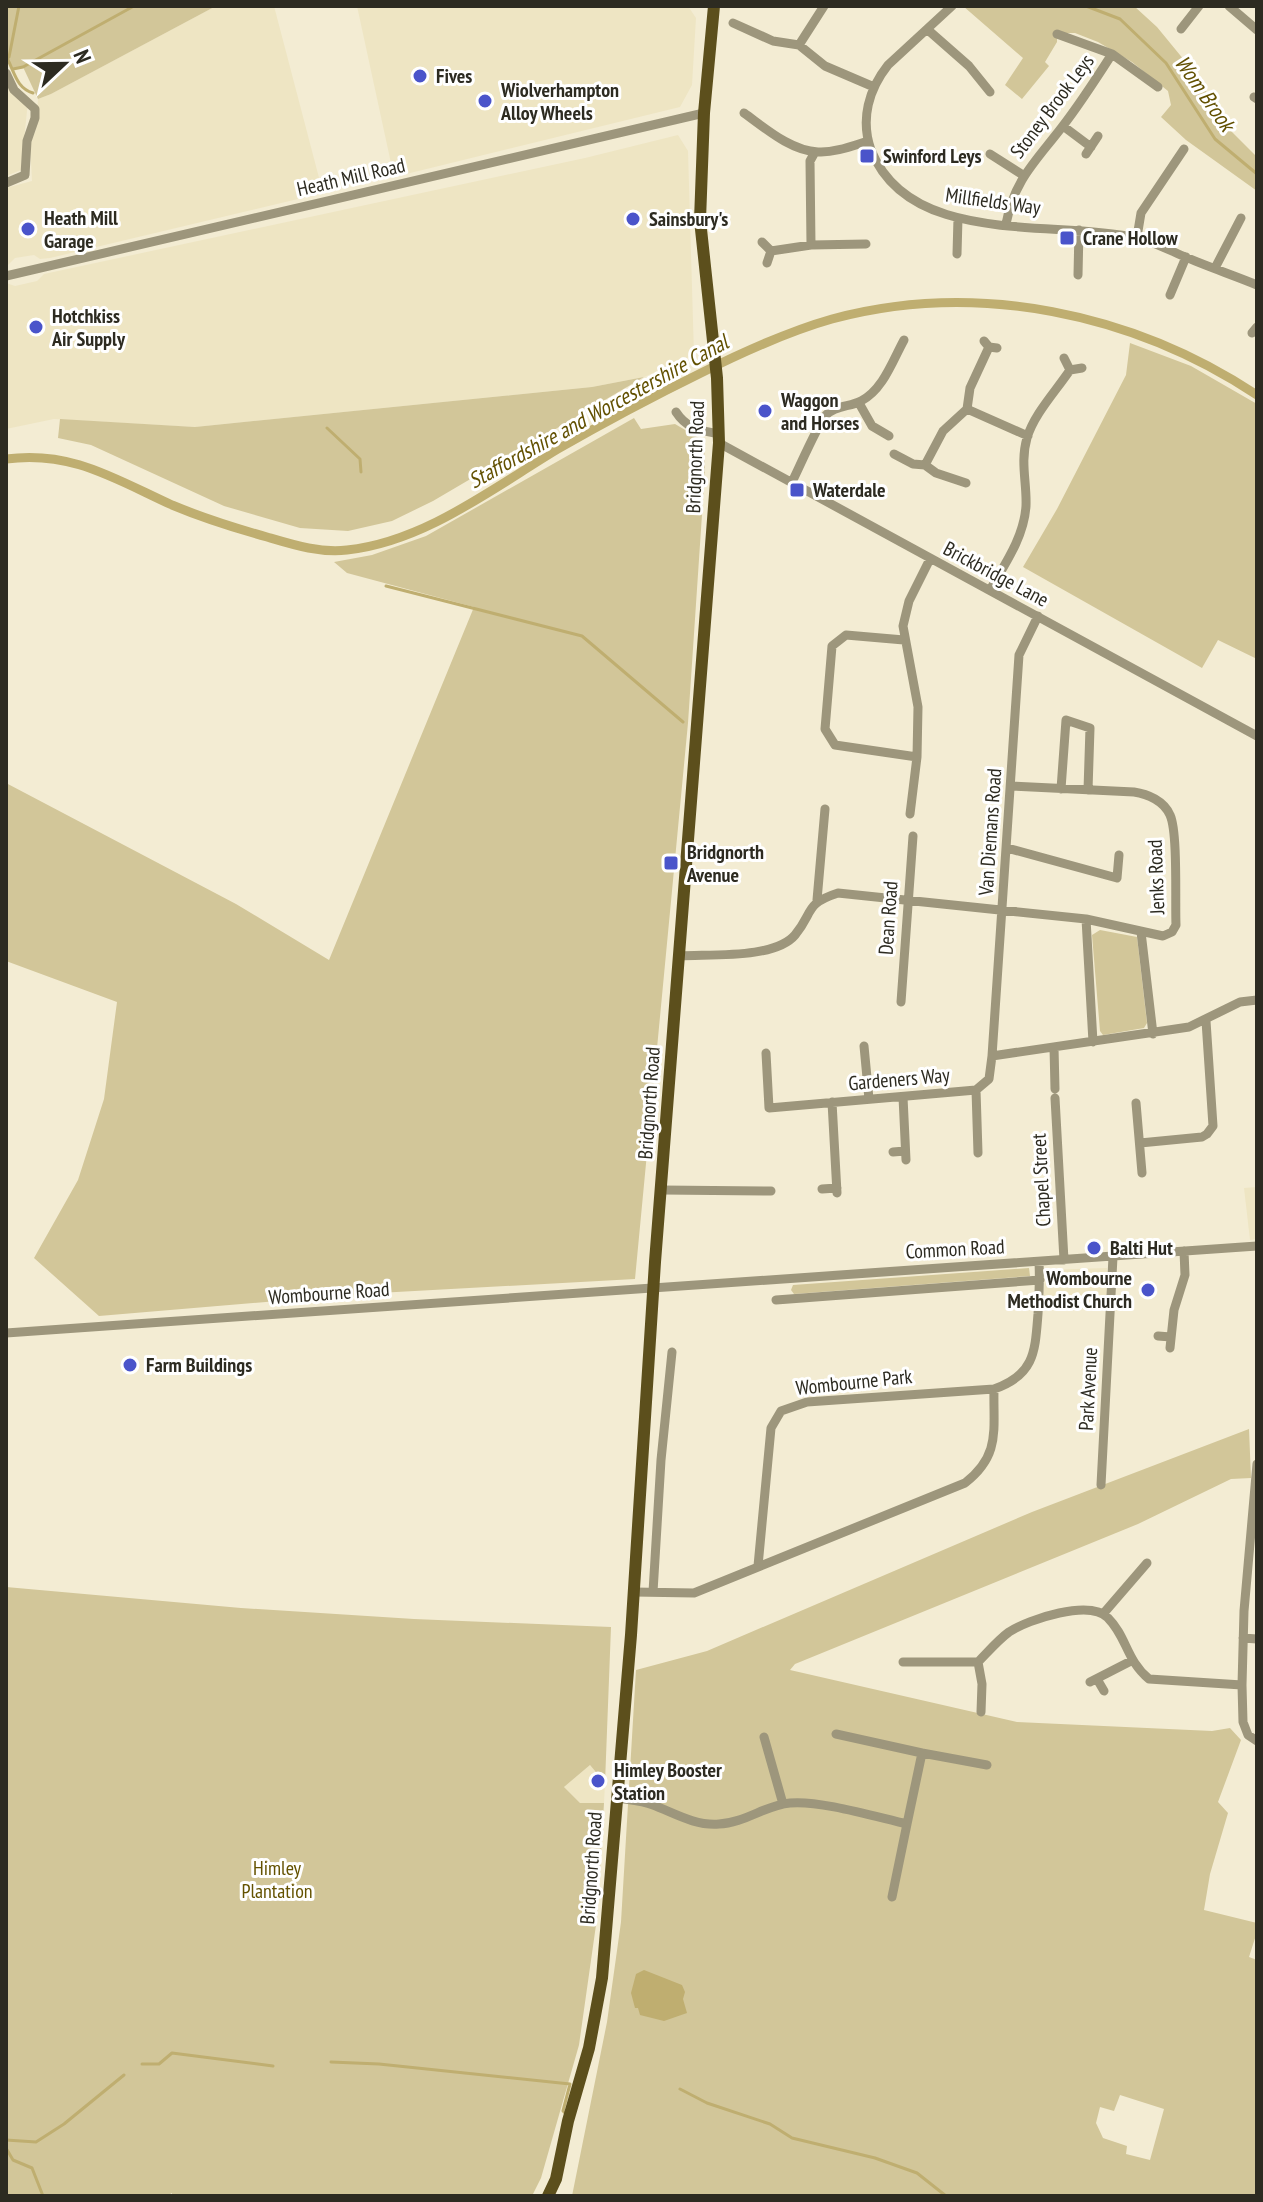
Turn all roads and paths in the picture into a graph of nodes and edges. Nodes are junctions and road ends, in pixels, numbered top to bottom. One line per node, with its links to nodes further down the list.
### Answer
1 (714, 6): 19 (main road, Bridgnorth Road)
2 (824, 6): 13 (street)
3 (952, 6): 11 (street)
4 (1199, 6): 7 (street)
5 (1229, 6): 9 (street)
6 (1180, 12): 7 (street)
7 (1189, 19): 10 (street)
8 (733, 23): 13 (street)
9 (1256, 25)
10 (1181, 29)
11 (928, 30): 16 (street); 18 (street)
12 (1057, 34): 14 (street, Stoney Brook Leys)
13 (799, 45): 16 (street)
14 (1112, 54): 17 (street, Stoney Brook Leys); 21 (street, Stoney Brook Leys)
15 (6, 73): 28 (street)
16 (874, 87): 23 (street)
17 (1158, 87)
18 (990, 92)
19 (704, 113): 43 (street, Heath Mill Road); 56 (main road, Bridgnorth Road)
20 (744, 113): 25 (street)
21 (1063, 126): 22 (street); 27 (street, Stoney Brook Leys)
22 (1098, 136)
23 (868, 141): 25 (street); 29 (street, Millfields Way)
24 (1184, 149): 33 (street)
25 (815, 152): 36 (street)
26 (990, 154): 27 (street)
27 (1023, 175): 31 (street, Stoney Brook Leys)
28 (6, 183)
29 (958, 218): 31 (street, Millfields Way); 38 (street)
30 (1241, 218): 41 (street)
31 (1006, 224): 32 (street, Millfields Way)
32 (1079, 230): 33 (street, Millfields Way); 42 (street)
33 (1137, 237): 39 (street, Millfields Way)
34 (762, 242): 37 (street)
35 (866, 244): 36 (street)
36 (811, 245): 37 (street)
37 (771, 251): 40 (street)
38 (957, 254)
39 (1186, 257): 41 (street, Millfields Way); 44 (street)
40 (767, 263)
41 (1215, 268): 45 (street, Millfields Way)
42 (1078, 275)
43 (6, 276)
44 (1163, 282)
45 (1257, 285)
46 (904, 340): 51 (street)
47 (990, 345): 52 (street)
48 (1064, 358): 50 (street)
49 (1082, 368): 50 (street)
50 (1070, 370): 55 (street)
51 (859, 403): 54 (street); 59 (street)
52 (967, 409): 55 (street); 58 (street)
53 (676, 412): 56 (street, Brickbridge Lane)
54 (881, 435)
55 (1028, 436): 62 (street)
56 (719, 438): 59 (street, Brickbridge Lane); 82 (main road, Bridgnorth Road)
57 (894, 454): 58 (street)
58 (925, 465): 60 (street)
59 (792, 482): 61 (street, Brickbridge Lane)
60 (966, 483)
61 (930, 559): 62 (street, Brickbridge Lane); 64 (street)
62 (990, 590): 63 (street, Brickbridge Lane)
63 (1038, 616): 65 (street, Brickbridge Lane); 67 (street, Van Diemans Road)
64 (904, 640): 66 (street); 66 (street)
65 (1257, 736)
66 (917, 757): 71 (street)
67 (1011, 786): 68 (street, Jenks Road); 75 (street, Van Diemans Road)
68 (1061, 789): 69 (street, Jenks Road); 69 (street)
69 (1088, 790): 81 (street, Jenks Road)
70 (899, 799): 71 (street)
71 (911, 799): 73 (street)
72 (825, 809): 77 (street)
73 (910, 814)
74 (913, 836): 78 (street, Dean Road)
75 (1007, 848): 76 (street); 79 (street, Van Diemans Road)
76 (1119, 855)
77 (817, 900): 78 (street); 82 (street)
78 (907, 900): 79 (street); 84 (street, Dean Road)
79 (1002, 909): 80 (street, Jenks Road); 90 (street, Van Diemans Road)
80 (1086, 919): 81 (street, Jenks Road); 87 (street)
81 (1141, 932): 86 (street)
82 (680, 956): 103 (main road, Bridgnorth Road)
83 (1257, 1000): 85 (street)
84 (901, 1002)
85 (1206, 1021): 86 (street); 97 (street)
86 (1153, 1034): 87 (street)
87 (1093, 1042): 88 (street)
88 (1054, 1047): 90 (street); 109 (street, Chapel Street)
89 (853, 1055): 94 (street)
90 (992, 1056): 92 (street, Gardeners Way)
91 (780, 1061): 95 (street, Gardeners Way)
92 (976, 1090): 93 (street, Gardeners Way); 99 (street)
93 (903, 1097): 94 (street, Gardeners Way); 98 (street)
94 (869, 1099): 95 (street, Gardeners Way)
95 (832, 1102): 102 (street)
96 (1136, 1103): 97 (street)
97 (1140, 1143): 100 (street)
98 (893, 1152)
99 (978, 1153)
100 (1142, 1173)
101 (754, 1177): 104 (street)
102 (822, 1189)
103 (662, 1190): 104 (street); 113 (main road, Bridgnorth Road)
104 (755, 1191): 105 (street)
105 (771, 1191)
106 (1257, 1246): 107 (street, Common Road)
107 (1184, 1251): 108 (street, Common Road); 115 (street)
108 (1113, 1257): 109 (street, Common Road); 121 (street, Park Avenue)
109 (1064, 1260): 110 (street, Common Road)
110 (1039, 1263): 111 (street, Common Road); 112 (street)
111 (785, 1280): 112 (street, Common Road); 113 (street, Common Road)
112 (1040, 1280): 117 (street)
113 (654, 1288): 114 (street, Wombourne Road); 118 (main road, Bridgnorth Road)
114 (6, 1333)
115 (1158, 1336)
116 (672, 1352): 119 (street)
117 (994, 1389): 123 (street); 123 (street, Wombourne Park)
118 (645, 1414): 119 (street); 124 (main road, Bridgnorth Road)
119 (666, 1417): 125 (street)
120 (1257, 1465): 127 (street)
121 (1105, 1478)
122 (1147, 1563): 126 (street)
123 (758, 1566): 125 (street)
124 (634, 1592): 125 (street); 140 (main road, Bridgnorth Road)
125 (653, 1592)
126 (1103, 1614): 130 (street); 131 (street)
127 (1243, 1638): 128 (street); 132 (street)
128 (1257, 1639)
129 (912, 1650): 131 (street)
130 (1131, 1661): 132 (street); 133 (street)
131 (978, 1662): 134 (street)
132 (1242, 1685): 137 (street)
133 (1104, 1691)
134 (981, 1712)
135 (836, 1734): 138 (street)
136 (764, 1737): 141 (street)
137 (1257, 1741)
138 (922, 1753): 139 (street); 142 (street)
139 (987, 1765)
140 (617, 1798): 141 (street); 144 (main road, Bridgnorth Road)
141 (783, 1804): 142 (street)
142 (907, 1824): 143 (street)
143 (892, 1897)
144 (548, 2196)

